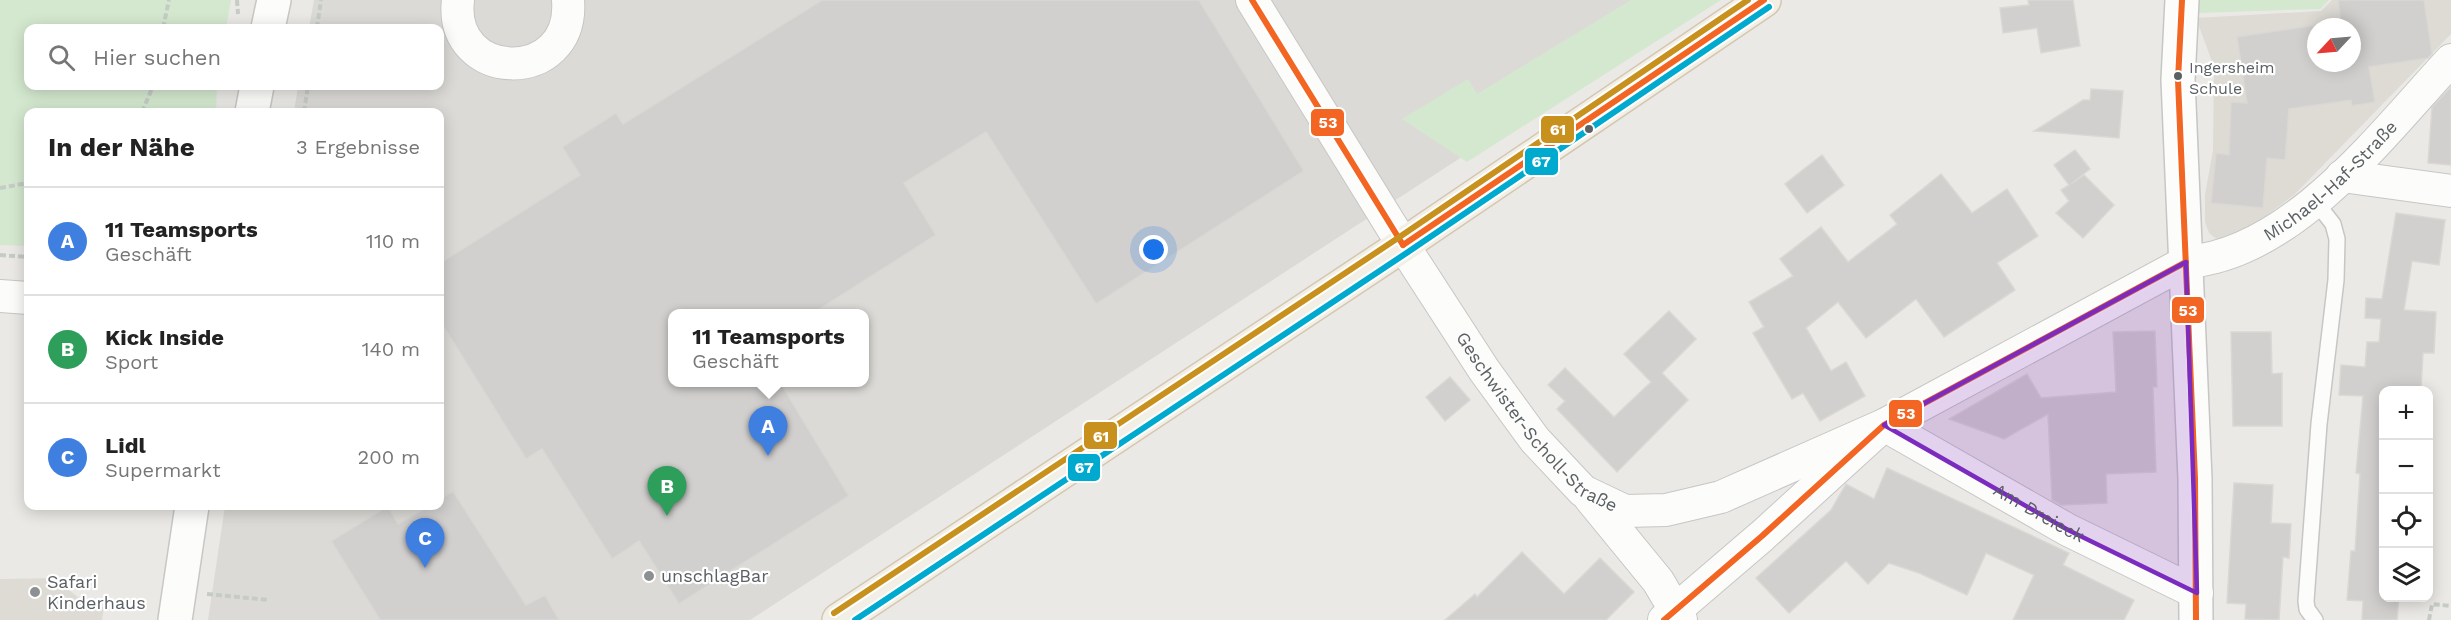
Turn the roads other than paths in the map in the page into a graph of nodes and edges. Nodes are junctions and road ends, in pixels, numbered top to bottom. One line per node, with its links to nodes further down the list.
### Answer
1 (274, 0): 7 (street)
2 (458, 0): 3 (street)
3 (568, 0)
4 (1252, 0): 14 (street, Geschwister-Scholl-Straße)
5 (1764, 0): 14 (main road)
6 (2182, 0): 15 (street)
7 (253, 23)
8 (2451, 60): 11 (street, Michael-Haf-Straße)
9 (256, 90): 10 (street)
10 (253, 108)
11 (2342, 176): 12 (street); 13 (street, Michael-Haf-Straße)
12 (2451, 192)
13 (2315, 201): 15 (street, Michael-Haf-Straße); 25 (lane)
14 (1403, 245): 19 (street, Geschwister-Scholl-Straße); 24 (main road)
15 (2186, 262): 18 (street, Geschwister-Scholl-Straße); 21 (street)
16 (0, 296): 17 (street)
17 (24, 298)
18 (1884, 425): 19 (street, Geschwister-Scholl-Straße); 21 (street, Am Dreieck); 22 (street, Geschwister-Scholl-Straße)
19 (1583, 491): 22 (street)
20 (191, 510): 23 (street)
21 (2197, 607)
22 (1673, 617)
23 (175, 620)
24 (838, 620)
25 (2315, 620)

